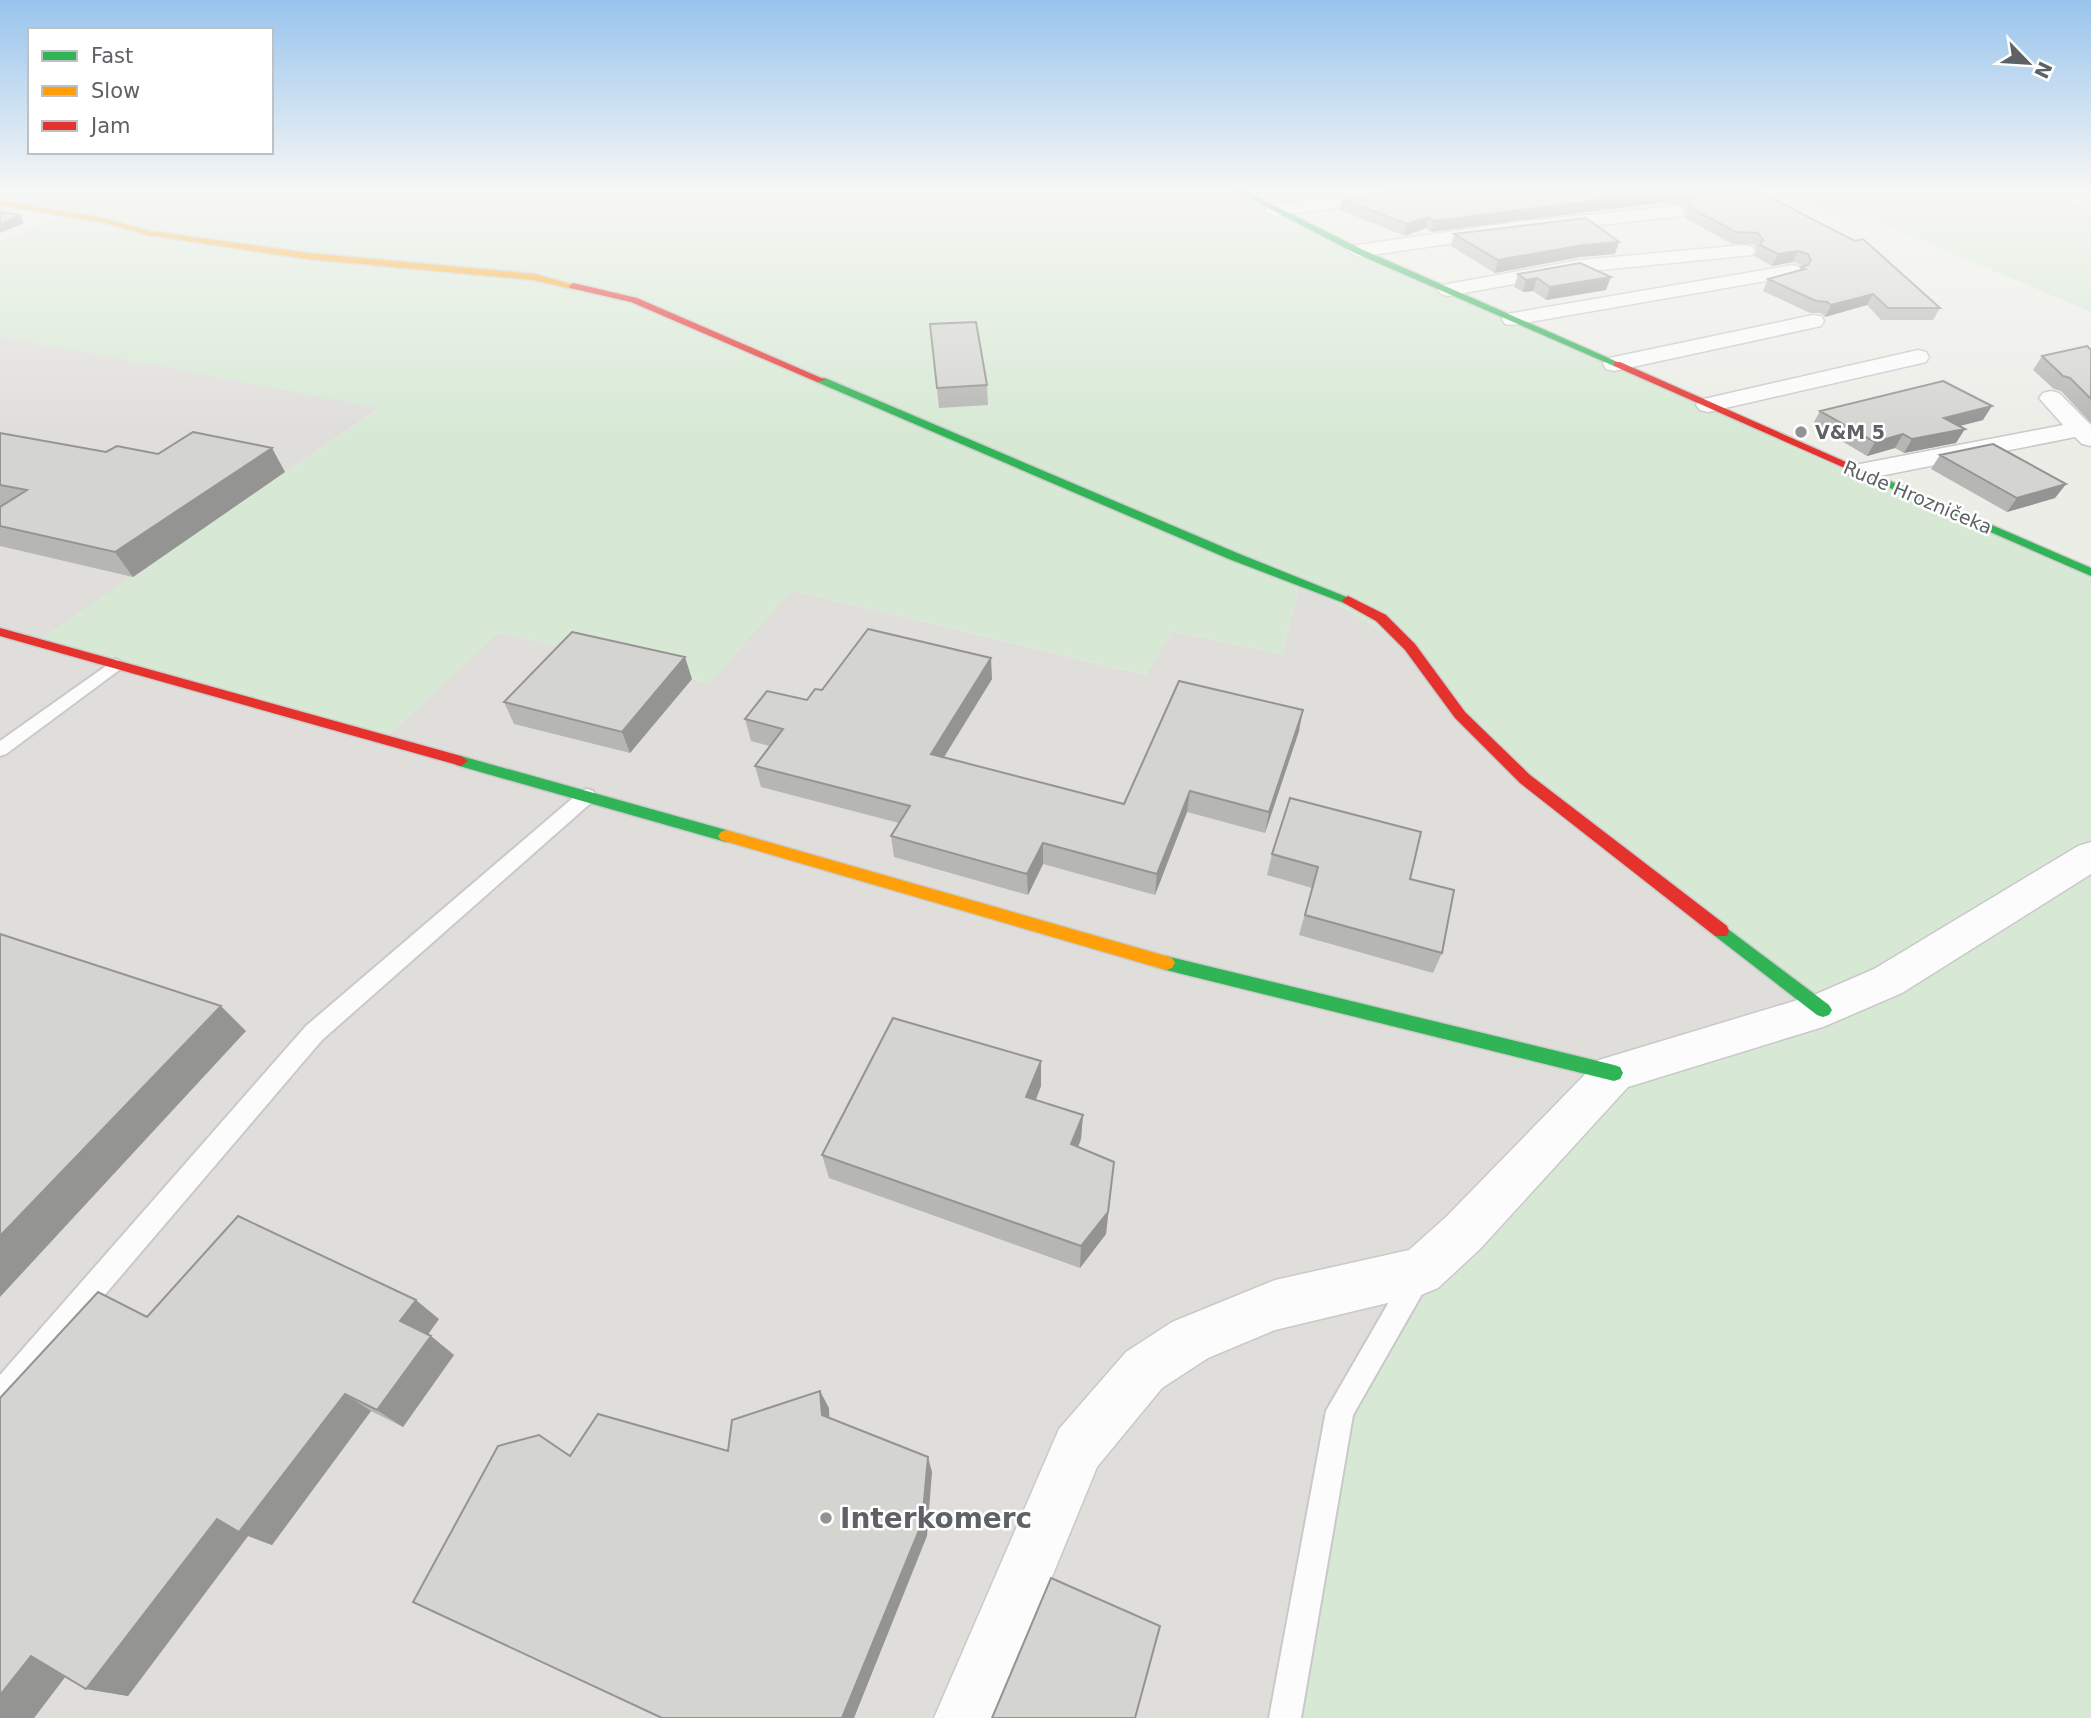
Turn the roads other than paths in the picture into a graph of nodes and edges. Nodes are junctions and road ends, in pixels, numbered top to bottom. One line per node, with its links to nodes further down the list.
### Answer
1 (471, 271): 20 (street)
2 (1405, 271): 5 (street, Rude Hrozničeka)
3 (1552, 271): 5 (street)
4 (1792, 271): 6 (street)
5 (1448, 290): 6 (street, Rude Hrozničeka)
6 (1513, 319): 9 (street, Rude Hrozničeka)
7 (1813, 321): 9 (street)
8 (1917, 357): 11 (street)
9 (1614, 364): 11 (street, Rude Hrozničeka)
10 (2051, 398): 12 (street)
11 (1708, 405): 13 (street, Rude Hrozničeka)
12 (2085, 434): 13 (street)
13 (1860, 472): 14 (street, Rude Hrozničeka)
14 (2091, 572)
15 (0, 632): 16 (street)
16 (116, 664): 17 (lane); 18 (street)
17 (0, 750)
18 (587, 796): 21 (street); 23 (lane)
19 (2091, 856): 20 (street)
20 (1823, 1010): 21 (street)
21 (1614, 1073): 22 (street)
22 (1421, 1271): 24 (street); 25 (lane)
23 (0, 1396)
24 (964, 1718)
25 (1285, 1718)

